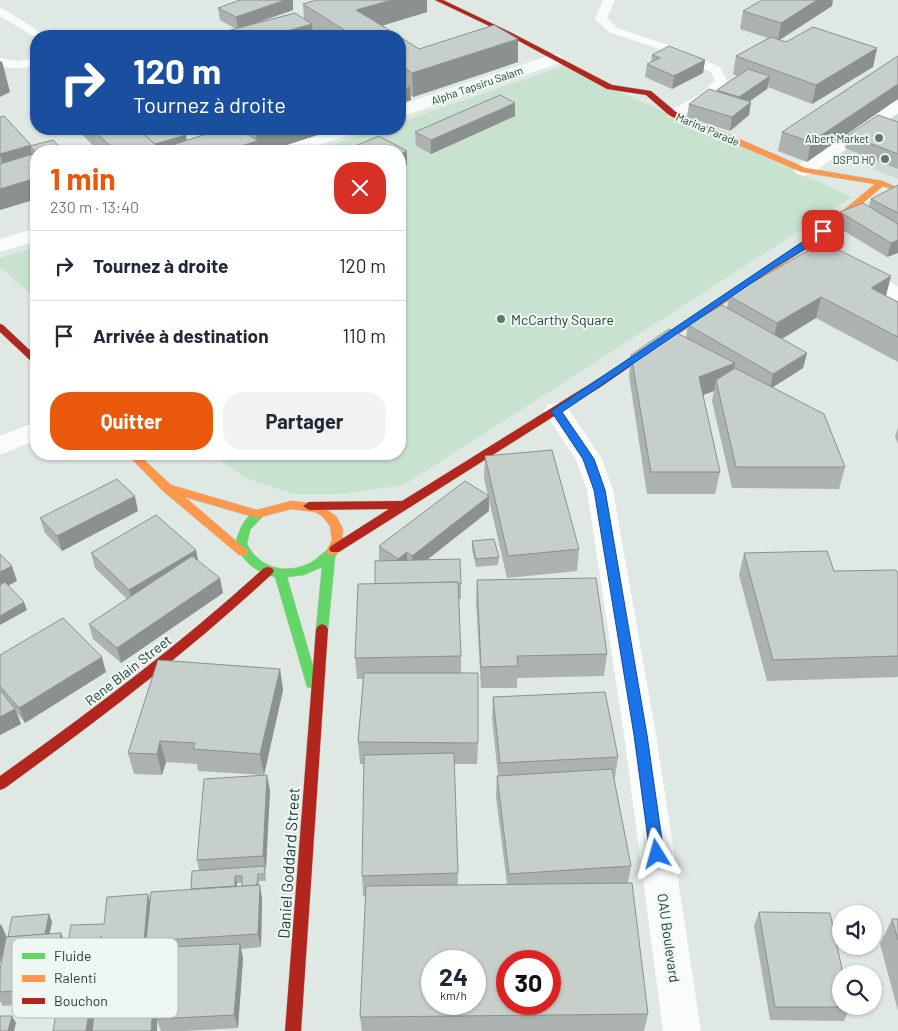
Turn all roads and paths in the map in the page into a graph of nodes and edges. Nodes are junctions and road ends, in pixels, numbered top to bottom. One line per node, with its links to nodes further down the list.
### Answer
1 (438, 0): 5 (main road, Marina Parade)
2 (609, 0): 10 (lane)
3 (0, 10): 4 (lane)
4 (31, 30)
5 (554, 59): 9 (street, Alpha Tapsiru Salam); 10 (main road, Marina Parade)
6 (0, 62): 7 (lane)
7 (30, 64)
8 (898, 106): 13 (street)
9 (406, 109)
10 (673, 114): 13 (main road, Marina Parade)
11 (330, 135): 12 (street)
12 (300, 145)
13 (804, 170): 14 (main road, Marina Parade)
14 (882, 183): 15 (main road, Marina Parade); 18 (main road)
15 (898, 189)
16 (30, 236): 17 (street)
17 (0, 246)
18 (825, 249): 19 (street); 22 (main road)
19 (898, 297)
20 (0, 327): 21 (main road)
21 (30, 355)
22 (556, 411): 27 (main road); 36 (street, OAU Boulevard)
23 (30, 433): 24 (street)
24 (0, 446)
25 (138, 460): 26 (main road)
26 (167, 488): 29 (main road); 30 (main road)
27 (402, 505): 28 (main road); 31 (main road)
28 (309, 506): 29 (main road); 31 (main road)
29 (260, 514): 30 (main road)
30 (243, 552): 32 (main road)
31 (332, 553): 32 (main road); 33 (main road, Daniel Goddard Street)
32 (274, 572): 33 (main road, Daniel Goddard Street); 34 (main road, Rene Blain Street)
33 (316, 696): 35 (main road, Daniel Goddard Street)
34 (0, 784)
35 (293, 1031)
36 (682, 1031)

